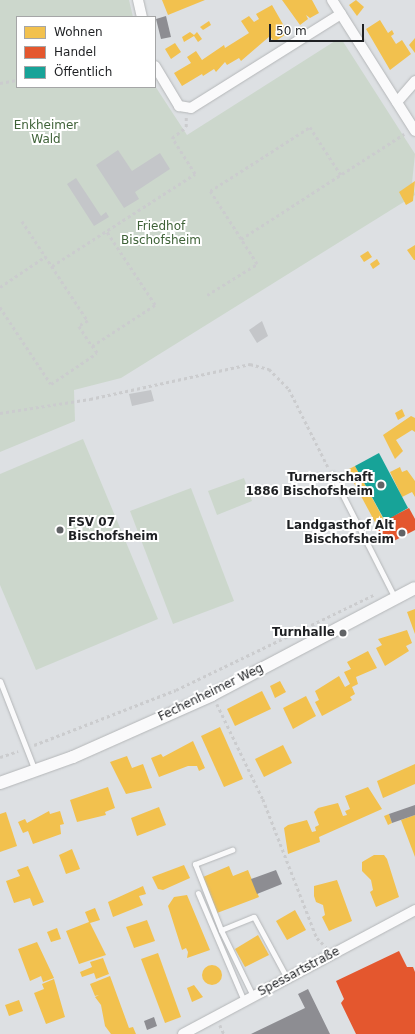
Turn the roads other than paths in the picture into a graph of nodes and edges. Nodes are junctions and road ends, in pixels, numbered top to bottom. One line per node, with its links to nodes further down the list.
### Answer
1 (138, 0): 4 (street)
2 (332, 0): 3 (street)
3 (341, 14): 5 (street); 7 (street)
4 (142, 16)
5 (156, 68)
6 (415, 81): 7 (street)
7 (397, 102): 8 (street)
8 (414, 129)
9 (332, 474): 11 (lane)
10 (415, 588): 11 (street, Fechenheimer Weg)
11 (396, 598): 13 (street, Fechenheimer Weg)
12 (0, 681): 13 (lane)
13 (35, 771): 14 (street, Fechenheimer Weg)
14 (0, 783)
15 (232, 850): 18 (lane)
16 (198, 893): 20 (lane)
17 (415, 910): 19 (street, Spessartstraße)
18 (221, 930): 19 (lane); 20 (lane)
19 (287, 978): 20 (street, Spessartstraße)
20 (249, 999): 21 (street, Spessartstraße)
21 (183, 1034)

